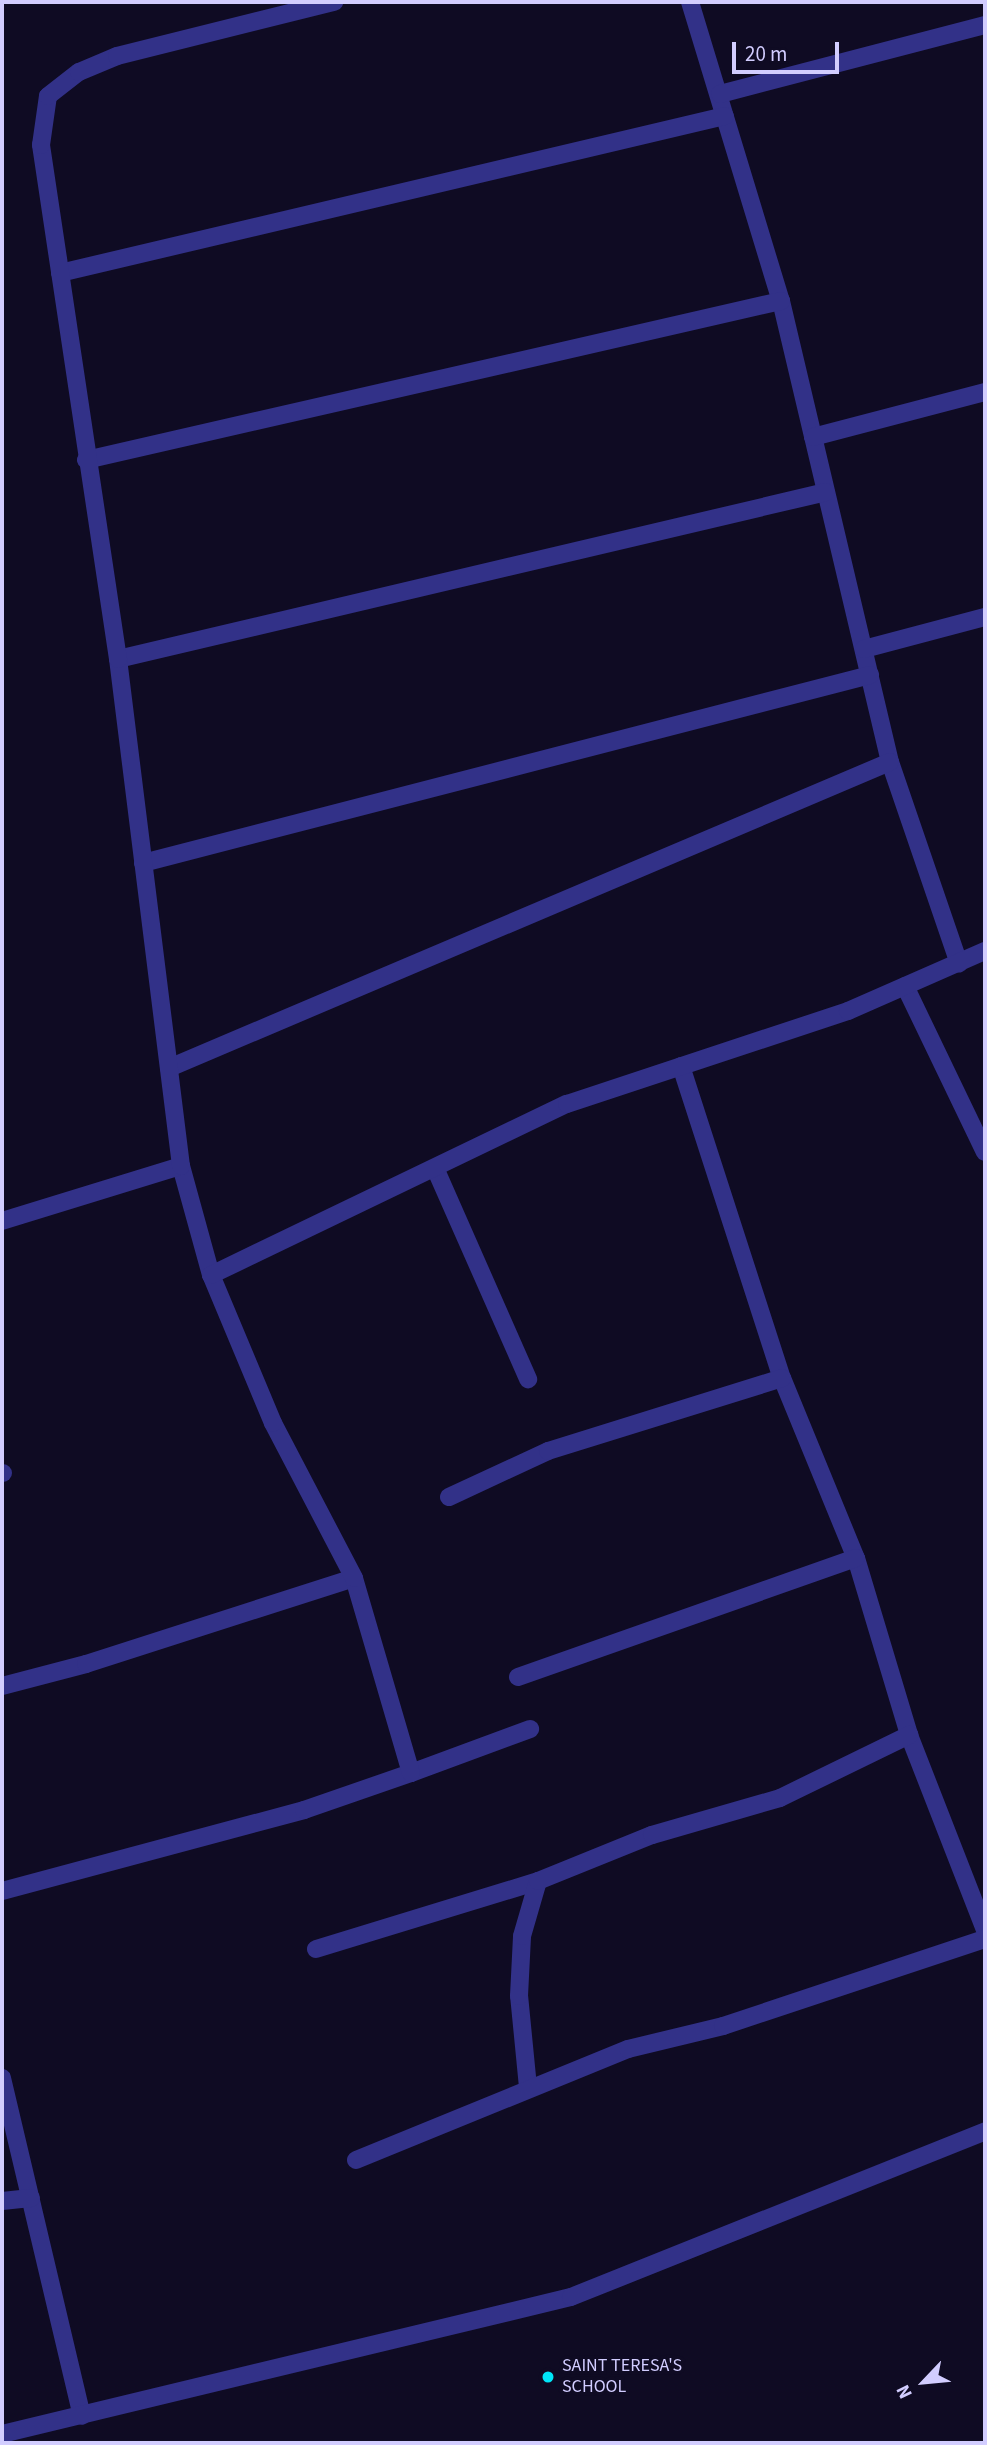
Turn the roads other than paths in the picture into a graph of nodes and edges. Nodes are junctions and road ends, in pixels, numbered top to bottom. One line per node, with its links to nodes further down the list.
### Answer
1 (334, 2): 6 (street)
2 (690, 2): 4 (street)
3 (985, 24): 4 (street)
4 (720, 94): 5 (street)
5 (725, 116): 6 (street); 7 (street)
6 (60, 273): 10 (street)
7 (781, 301): 9 (street); 10 (street)
8 (985, 392): 9 (street)
9 (813, 437): 11 (street)
10 (86, 460): 14 (street)
11 (826, 492): 13 (street); 14 (street)
12 (985, 617): 13 (street)
13 (864, 649): 15 (street)
14 (118, 659): 17 (street)
15 (870, 675): 16 (street); 17 (street)
16 (890, 761): 19 (street); 22 (street)
17 (144, 863): 22 (street)
18 (985, 951): 19 (street)
19 (959, 963): 20 (street)
20 (905, 986): 21 (street); 23 (street)
21 (681, 1066): 25 (street); 28 (street)
22 (169, 1068): 24 (street)
23 (985, 1152)
24 (181, 1166): 26 (street); 27 (street)
25 (435, 1168): 27 (street); 29 (street)
26 (2, 1221)
27 (211, 1275): 32 (street)
28 (782, 1378): 30 (street); 31 (street)
29 (528, 1379)
30 (449, 1497)
31 (856, 1558): 33 (street); 36 (street)
32 (354, 1578): 34 (street); 37 (street)
33 (518, 1676)
34 (2, 1686)
35 (530, 1729): 37 (street)
36 (909, 1735): 38 (street); 40 (street)
37 (411, 1773): 39 (street)
38 (538, 1881): 42 (street); 44 (street)
39 (2, 1891)
40 (985, 1930)
41 (985, 1939): 44 (street)
42 (316, 1949)
43 (2, 2078): 47 (street)
44 (528, 2087): 46 (street)
45 (985, 2131): 49 (street)
46 (356, 2160)
47 (31, 2198): 48 (street); 49 (street)
48 (2, 2201)
49 (82, 2416): 50 (street)
50 (12, 2436)

